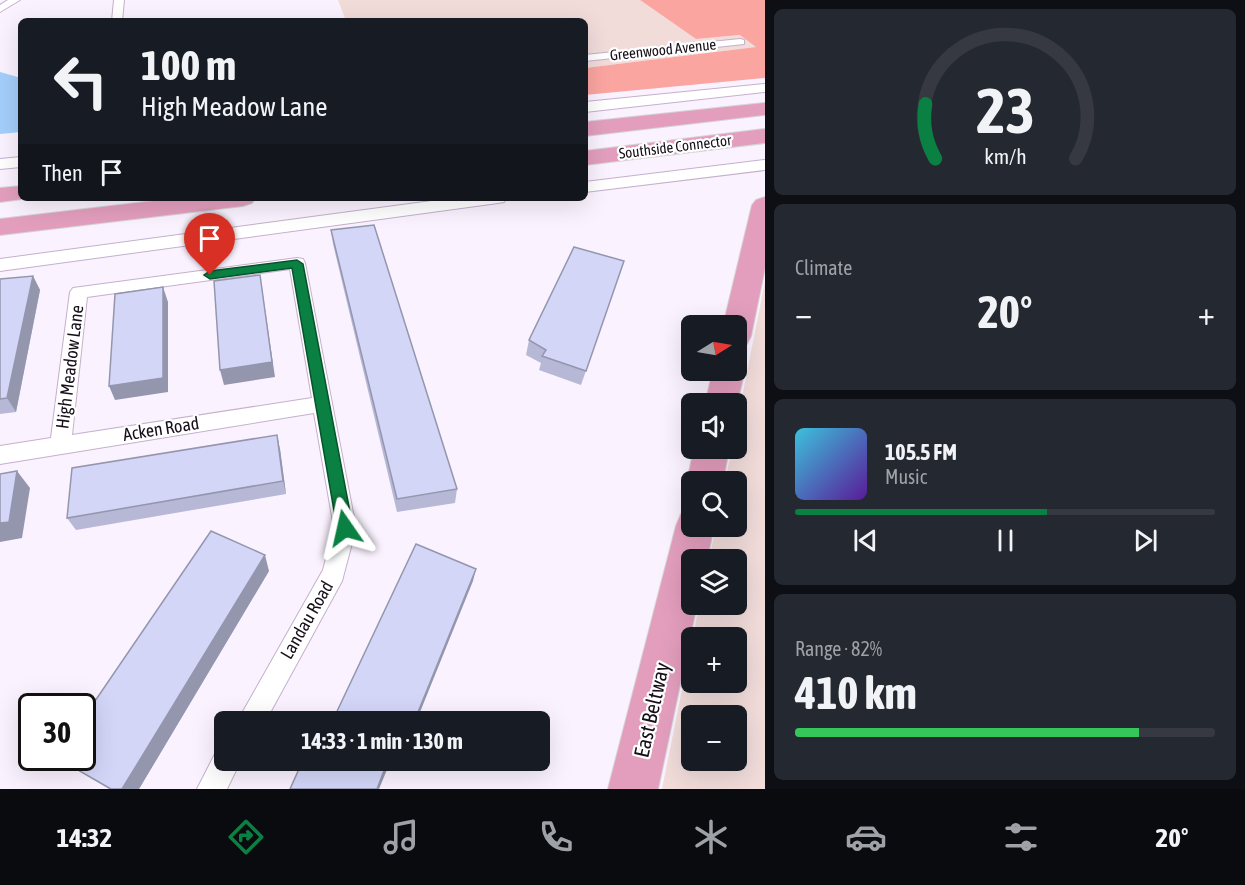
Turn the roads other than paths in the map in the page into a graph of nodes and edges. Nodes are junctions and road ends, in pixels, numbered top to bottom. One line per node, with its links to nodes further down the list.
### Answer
1 (15, 0): 3 (street)
2 (119, 0): 4 (street)
3 (0, 9)
4 (117, 18)
5 (741, 42): 6 (street, Greenwood Avenue)
6 (588, 58)
7 (765, 88): 8 (street)
8 (588, 107)
9 (765, 108): 10 (highway, Southside Connector)
10 (588, 129)
11 (758, 137): 12 (highway, Southside Connector)
12 (588, 158)
13 (18, 162): 14 (street)
14 (0, 164)
15 (765, 165): 16 (street)
16 (588, 187)
17 (18, 193): 18 (highway)
18 (0, 195)
19 (218, 201): 22 (highway)
20 (474, 201): 24 (street)
21 (765, 205): 25 (highway)
22 (0, 227)
23 (297, 264): 26 (street, Landau Road); 27 (street, High Meadow Lane)
24 (0, 266)
25 (741, 315)
26 (321, 404): 27 (street, Acken Road); 30 (street, Landau Road)
27 (60, 446): 28 (street, Acken Road)
28 (0, 455)
29 (692, 537): 33 (highway, East Beltway)
30 (255, 711)
31 (221, 771): 32 (street)
32 (211, 789)
33 (633, 789)

